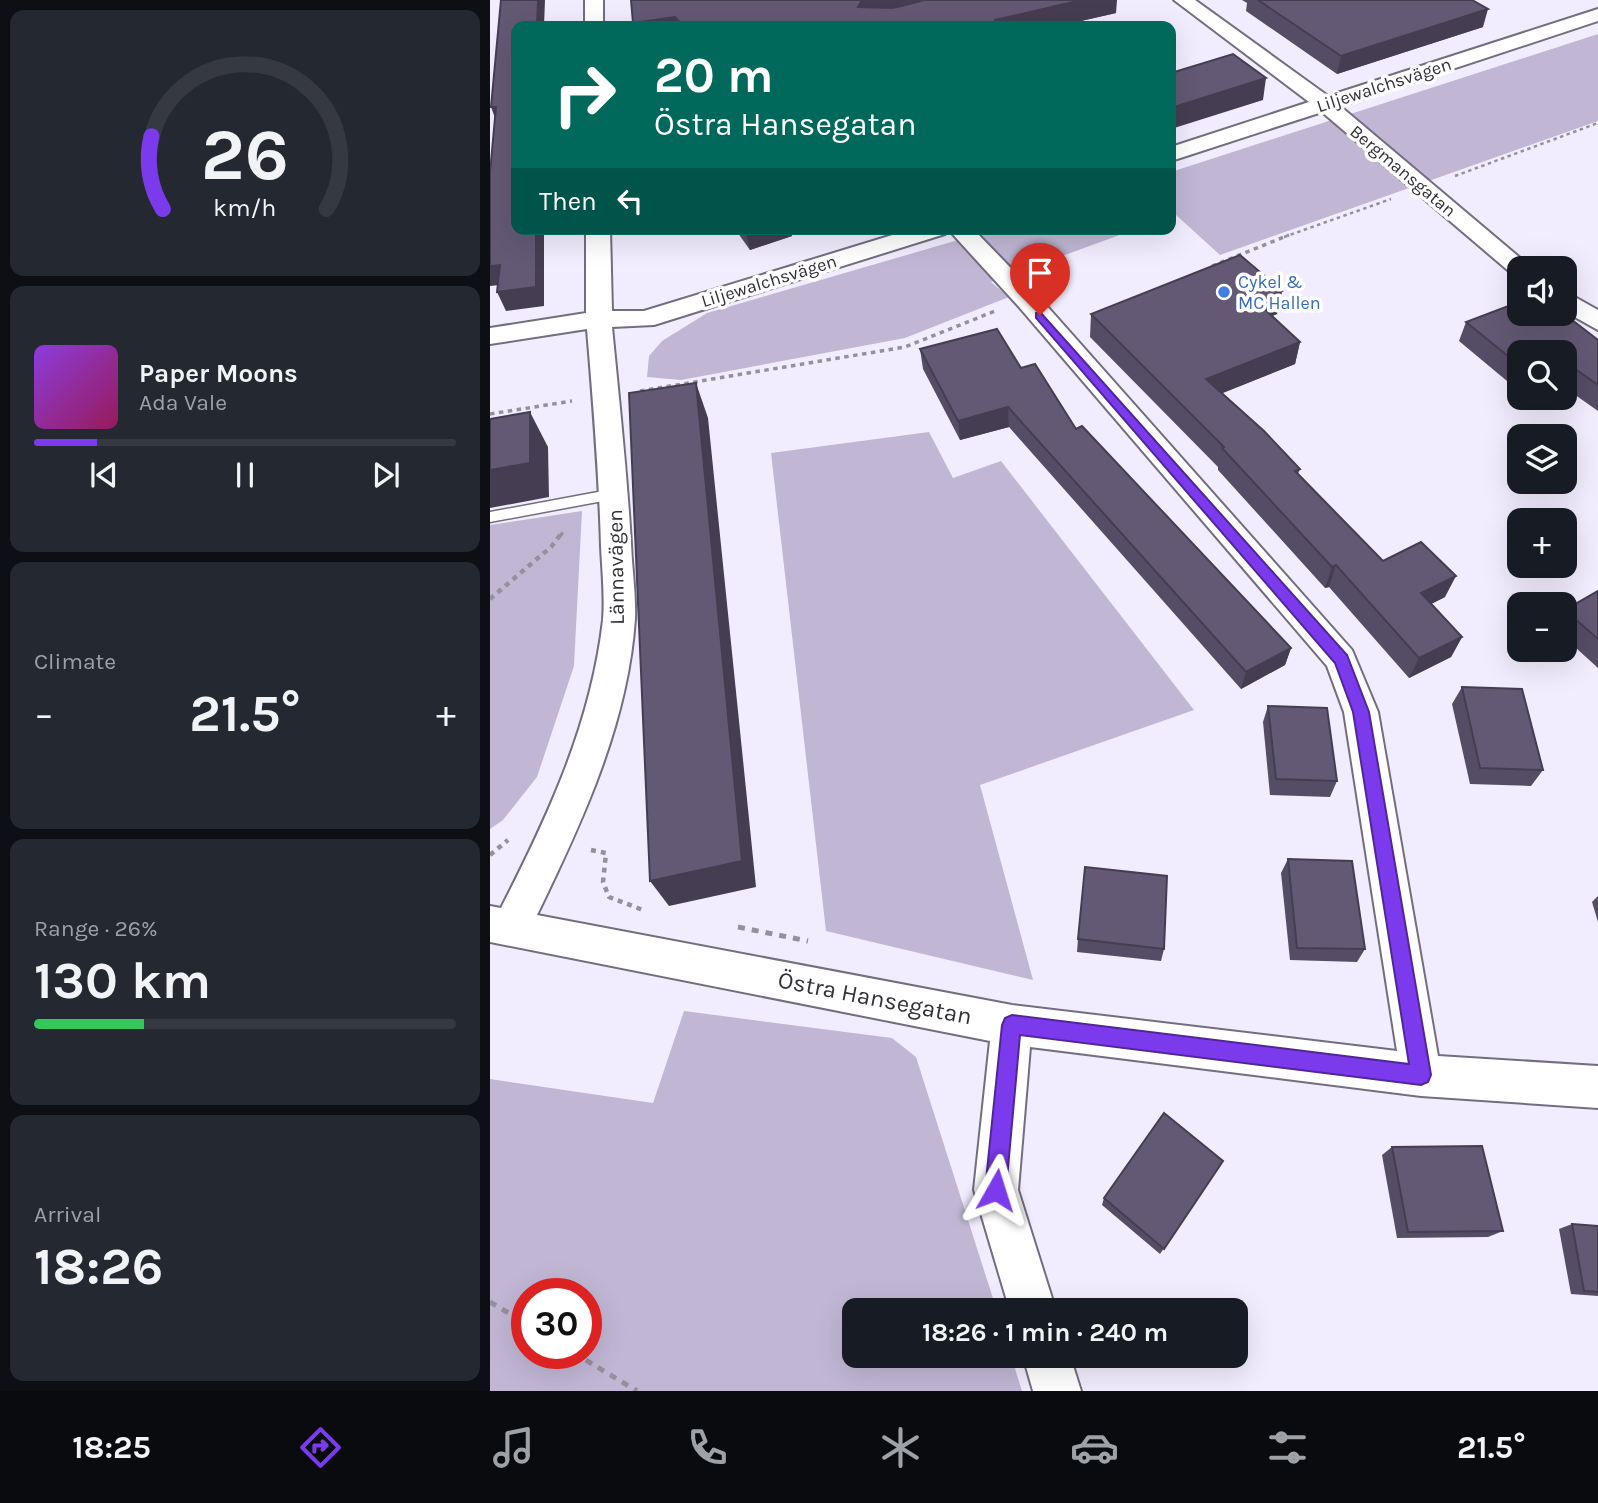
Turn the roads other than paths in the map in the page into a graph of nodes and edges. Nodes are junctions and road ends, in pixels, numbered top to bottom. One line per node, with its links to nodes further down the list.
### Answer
1 (594, 0): 4 (street)
2 (1183, 0): 5 (street, Bergmansgatan)
3 (1597, 17): 5 (street, Liljewalchsvägen)
4 (594, 21)
5 (1325, 104): 6 (street, Liljewalchsvägen); 10 (street, Bergmansgatan)
6 (1176, 152)
7 (598, 235): 12 (street, Lännavägen)
8 (918, 235): 12 (street, Liljewalchsvägen)
9 (966, 235): 19 (street)
10 (1507, 257)
11 (1577, 308): 13 (street)
12 (599, 319): 14 (street, Liljewalchsvägen); 15 (street, Lännavägen)
13 (1598, 322)
14 (490, 336)
15 (614, 494): 16 (lane); 17 (street, Lännavägen)
16 (490, 517)
17 (501, 926): 18 (street, Östra Hansegatan)
18 (1012, 1025): 19 (street, Östra Hansegatan); 21 (street)
19 (1421, 1075): 20 (street, Östra Hansegatan)
20 (1598, 1087)
21 (1028, 1298)
22 (1050, 1368): 23 (street)
23 (1057, 1391)

